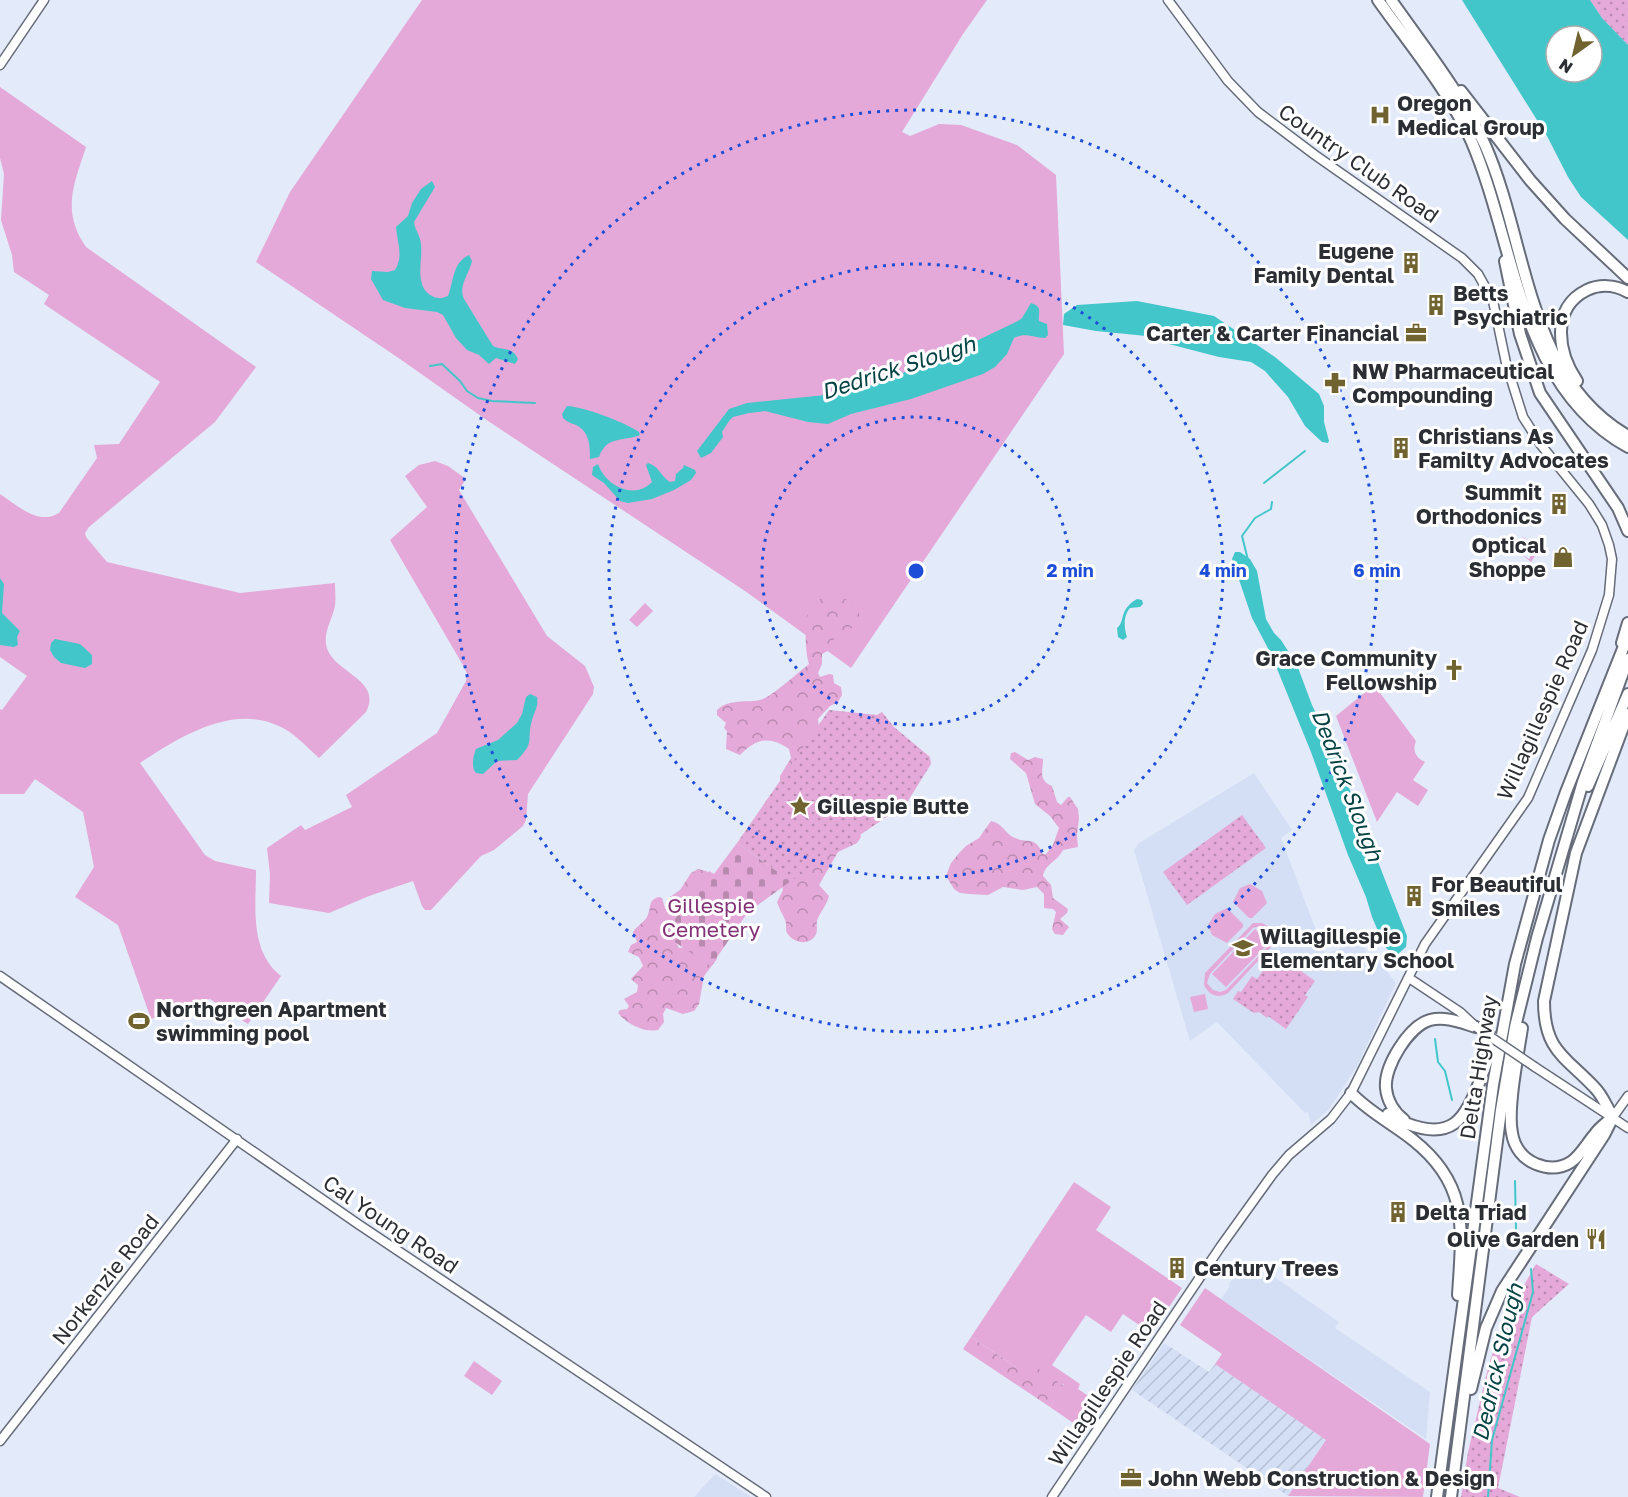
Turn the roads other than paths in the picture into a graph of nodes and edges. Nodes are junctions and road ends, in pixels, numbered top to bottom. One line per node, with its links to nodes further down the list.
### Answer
1 (44, 0): 6 (main road)
2 (1168, 0): 10 (main road, Country Club Road)
3 (1378, 0): 7 (highway)
4 (1391, 0): 5 (highway)
5 (1436, 63): 8 (highway); 11 (highway)
6 (0, 65)
7 (1494, 208): 13 (highway); 14 (highway)
8 (1628, 278)
9 (1628, 292): 11 (highway)
10 (1506, 363): 24 (main road, Willagillespie Road)
11 (1594, 409): 12 (highway)
12 (1628, 436)
13 (1628, 447)
14 (1628, 531)
15 (1628, 623): 17 (highway)
16 (1628, 636): 17 (highway)
17 (1623, 658): 20 (highway); 22 (highway, Delta Highway)
18 (1628, 694): 20 (highway)
19 (1628, 714): 28 (highway)
20 (1566, 836): 21 (highway, Delta Highway)
21 (1537, 938): 28 (highway); 34 (highway, Delta Highway)
22 (1515, 964): 29 (highway); 32 (highway, Delta Highway)
23 (0, 976): 31 (main road, Cal Young Road)
24 (1409, 978): 25 (main road); 26 (main road, Willagillespie Road)
25 (1476, 1027): 28 (main road, bridge); 29 (highway)
26 (1351, 1093): 29 (highway); 32 (highway); 36 (main road, Willagillespie Road)
27 (1628, 1096): 28 (main road)
28 (1613, 1117): 30 (main road); 34 (highway)
29 (1408, 1124)
30 (1628, 1128)
31 (237, 1139): 33 (main road, Norkenzie Road); 35 (main road, Cal Young Road)
32 (1455, 1363): 37 (highway, Delta Highway)
33 (0, 1441)
34 (1451, 1493)
35 (766, 1497)
36 (1052, 1497)
37 (1437, 1497)

